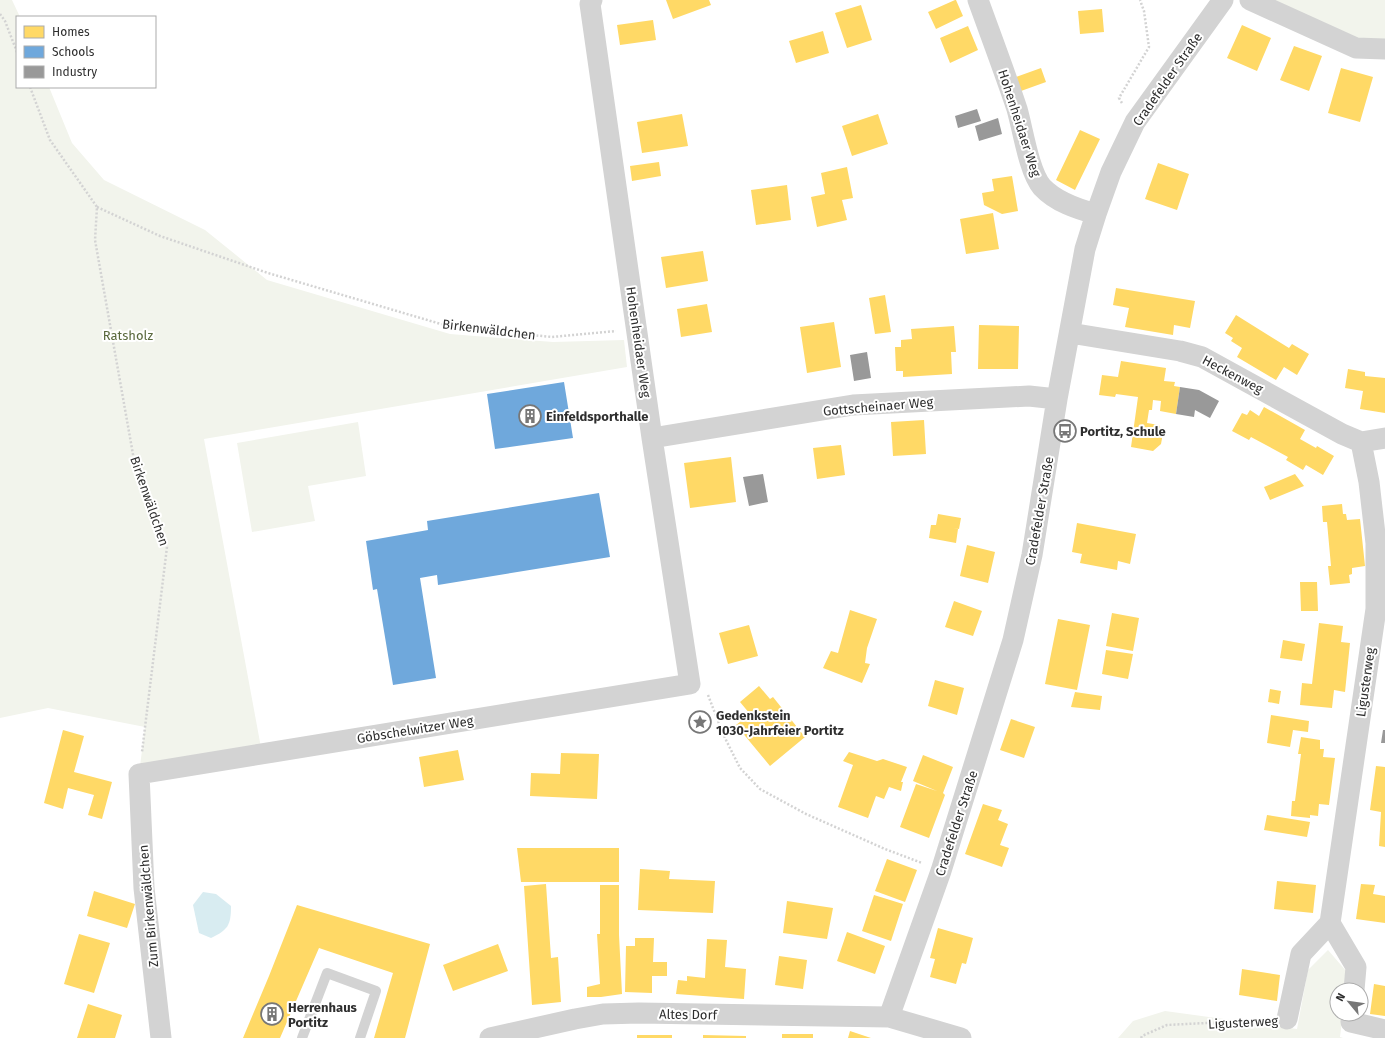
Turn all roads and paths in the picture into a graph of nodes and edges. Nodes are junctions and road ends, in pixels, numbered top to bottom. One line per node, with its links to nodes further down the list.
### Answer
1 (592, 0): 13 (street, Hohenheidaer Weg)
2 (978, 0): 12 (street, Hohenheidaer Weg)
3 (1140, 0): 10 (path)
4 (1223, 0): 10 (street, Cradefelder Straße)
5 (1250, 0): 8 (street)
6 (0, 14): 7 (path)
7 (16, 49)
8 (1385, 49)
9 (30, 88): 11 (path, Birkenwäldchen)
10 (1135, 122): 12 (street, Cradefelder Straße)
11 (97, 206): 13 (path, Birkenwäldchen); 20 (path, Birkenwäldchen)
12 (1096, 214): 14 (street, Cradefelder Straße)
13 (637, 330): 16 (street, Hohenheidaer Weg)
14 (1070, 333): 15 (street, Cradefelder Straße); 18 (street, Heckenweg)
15 (1057, 399): 16 (street, Gottscheinaer Weg); 21 (street, Cradefelder Straße)
16 (652, 438): 19 (street, Hohenheidaer Weg)
17 (1385, 438): 18 (street)
18 (1361, 442): 22 (street, Ligusterweg)
19 (690, 684): 20 (street, Göbschelwitzer Weg); 21 (path)
20 (139, 774): 28 (street, Zum Birkenwäldchen)
21 (941, 871): 24 (street, Cradefelder Straße)
22 (1330, 923): 23 (street); 25 (street, Ligusterweg)
23 (1355, 982)
24 (888, 1017): 31 (street, Altes Dorf); 32 (street, Altes Dorf)
25 (1287, 1020): 33 (path, Ligusterweg)
26 (1351, 1022): 27 (street)
27 (1385, 1030)
28 (161, 1038)
29 (302, 1038): 30 (lane)
30 (360, 1038)
31 (490, 1038)
32 (961, 1038)
33 (1141, 1038)

